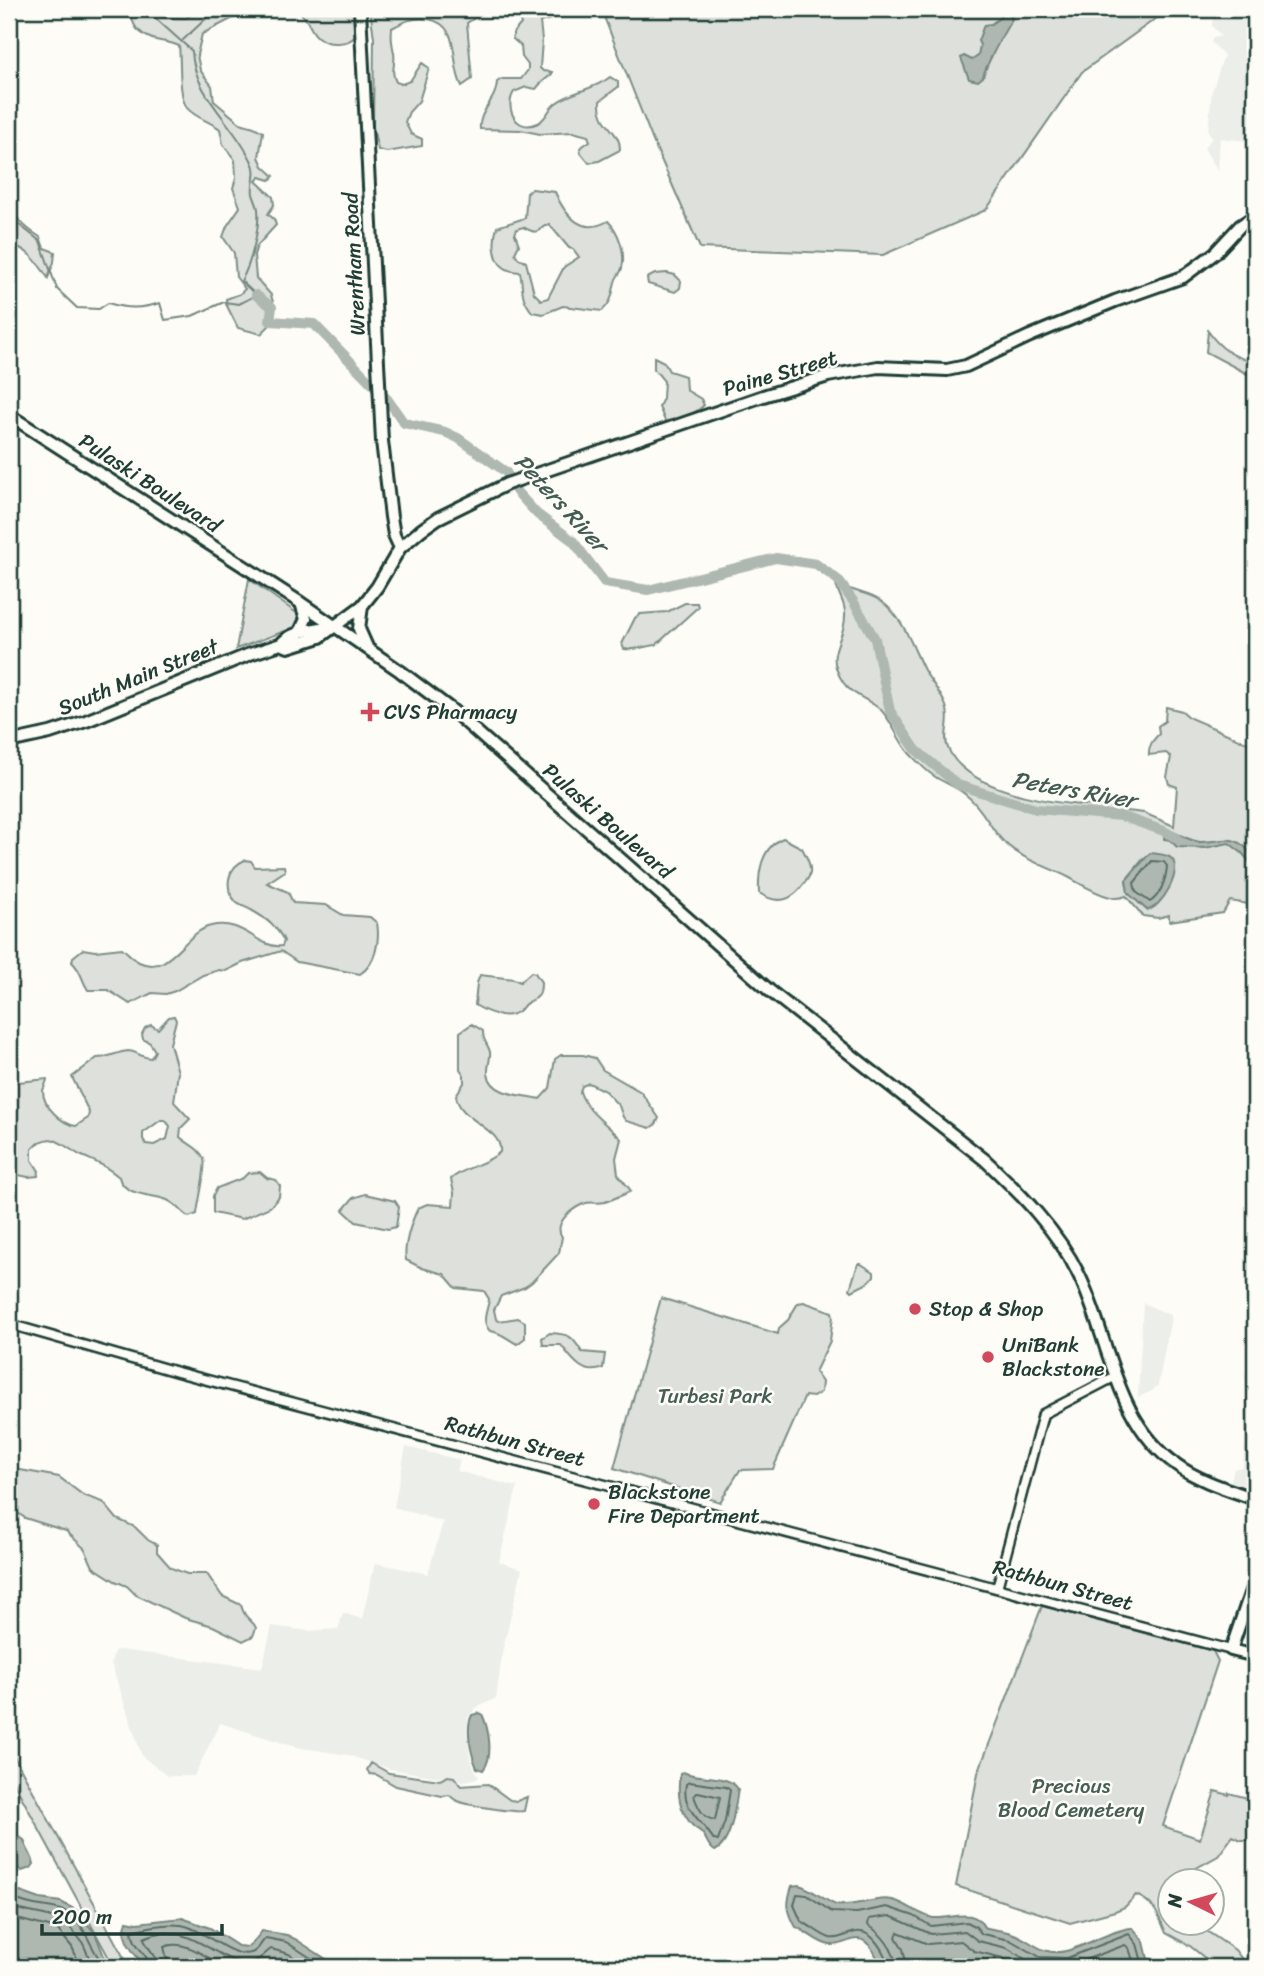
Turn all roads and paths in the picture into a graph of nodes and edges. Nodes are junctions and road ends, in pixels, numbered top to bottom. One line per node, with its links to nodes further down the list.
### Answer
1 (360, 9): 4 (main road, Wrentham Road)
2 (1255, 216): 4 (main road, Paine Street)
3 (9, 415): 5 (main road, Pulaski Boulevard)
4 (404, 544): 6 (main road)
5 (301, 603): 7 (main road, Pulaski Boulevard); 8 (main road)
6 (362, 606): 7 (main road); 10 (main road)
7 (335, 627): 8 (main road, South Main Street); 9 (main road, South Main Street); 10 (main road, Pulaski Boulevard)
8 (299, 634): 9 (main road, South Main Street)
9 (281, 644): 11 (main road, South Main Street)
10 (368, 650): 13 (main road, Pulaski Boulevard)
11 (9, 742)
12 (9, 1324): 16 (street, Rathbun Street)
13 (1116, 1376): 14 (main road, Pulaski Boulevard); 16 (street)
14 (1255, 1499)
15 (1255, 1579): 17 (main road)
16 (997, 1588): 17 (street, Rathbun Street)
17 (1231, 1650): 18 (main road, Rathbun Street)
18 (1255, 1656)

